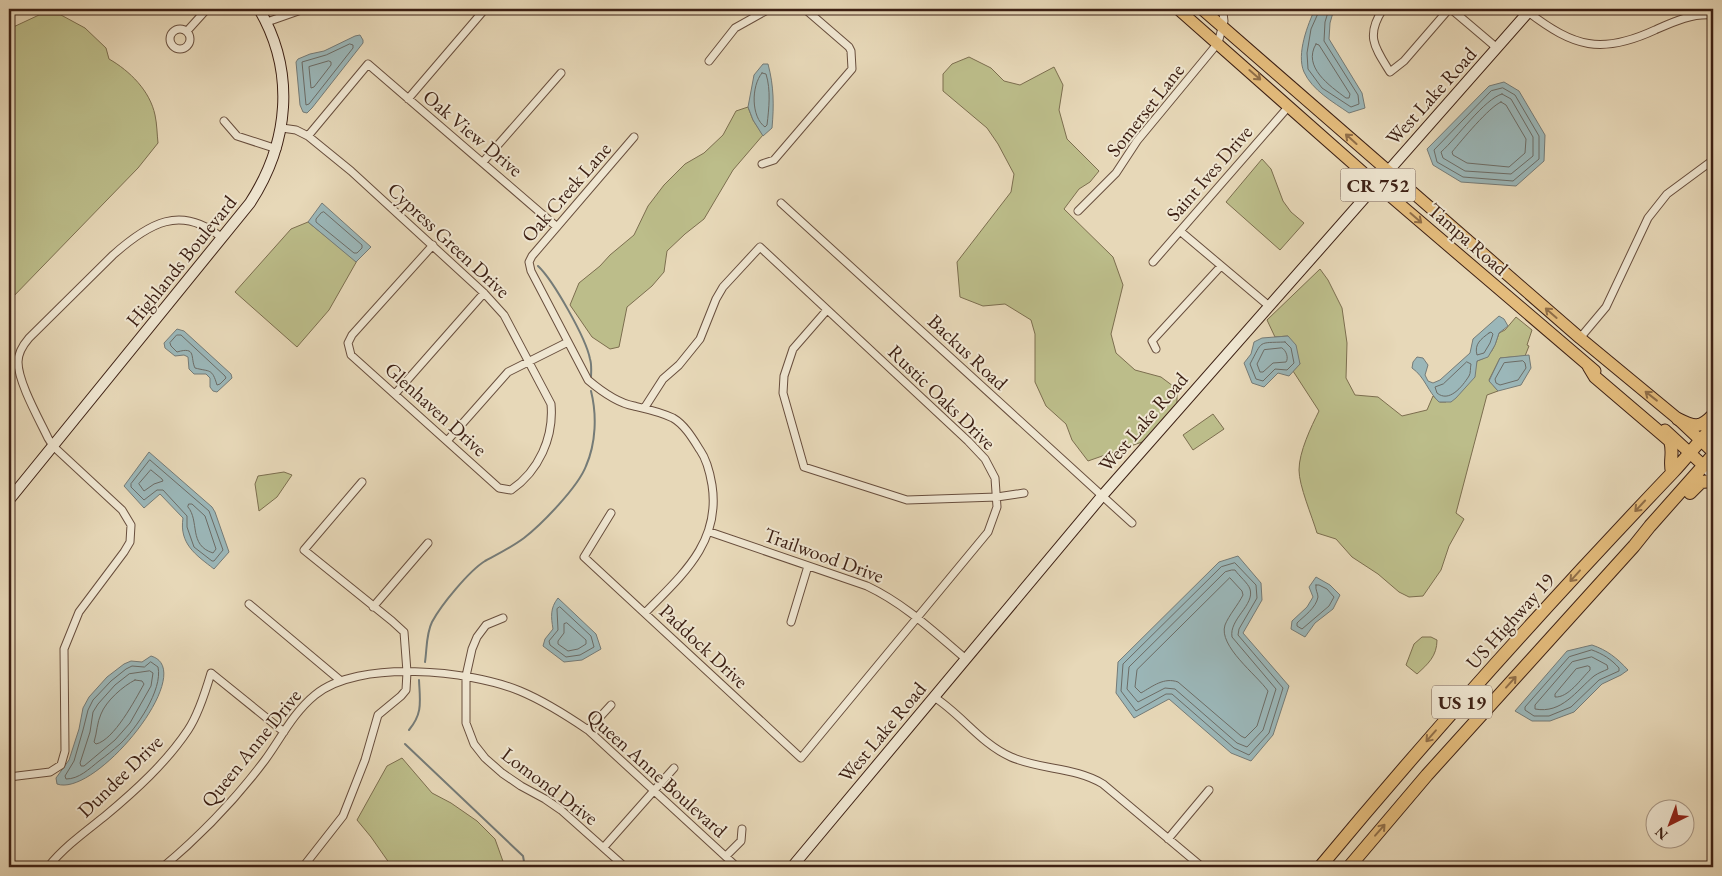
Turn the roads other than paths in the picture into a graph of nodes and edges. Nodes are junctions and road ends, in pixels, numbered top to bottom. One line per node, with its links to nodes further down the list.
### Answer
1 (207, 9): 16 (street)
2 (259, 9): 14 (street, Highlands Boulevard)
3 (304, 9): 14 (street)
4 (485, 9): 21 (street)
5 (769, 9): 19 (street)
6 (805, 9): 30 (street)
7 (1178, 9): 17 (main road, Tampa Road / CR 752)
8 (1202, 9): 15 (main road, Tampa Road / CR 752)
9 (1226, 9): 15 (street, Somerset Lane)
10 (1384, 9): 11 (street)
11 (1450, 9): 18 (street)
12 (1529, 10): 13 (street); 18 (street, West Lake Road)
13 (1713, 14)
14 (267, 22): 24 (street, Highlands Boulevard)
15 (1223, 23): 17 (street, Somerset Lane); 31 (main road, Tampa Road / CR 752, one-way to 15)
16 (188, 30)
17 (1218, 43): 22 (main road, Tampa Road / CR 752, one-way to 22); 34 (street, Somerset Lane)
18 (1497, 48): 31 (street, West Lake Road)
19 (709, 61)
20 (561, 73): 29 (street)
21 (408, 99): 25 (street, Oak View Drive); 29 (street, Oak View Drive)
22 (1289, 106): 32 (main road, Tampa Road / CR 752); 36 (street, Saint Ives Drive)
23 (224, 121): 27 (street)
24 (282, 128): 25 (street, Cypress Green Drive); 27 (street, Highlands Boulevard)
25 (308, 136): 38 (street, Cypress Green Drive)
26 (634, 137): 35 (street, Oak Creek Lane)
27 (277, 149): 37 (street, Highlands Boulevard)
28 (1713, 160): 45 (street)
29 (483, 162): 35 (street, Oak View Drive)
30 (762, 164)
31 (1387, 171): 32 (street, West Lake Road); 45 (main road, Tampa Road / CR 752, one-way to 31)
32 (1375, 183): 42 (main road, Tampa Road / CR 752, one-way to 42); 43 (street, West Lake Road)
33 (781, 203): 66 (street, Backus Road)
34 (1078, 211)
35 (557, 227): 46 (street, Oak Creek Lane)
36 (1180, 231): 39 (street, Saint Ives Drive); 40 (street)
37 (222, 238): 57 (street, Highlands Boulevard); 57 (street)
38 (432, 245): 41 (street, Cypress Green Drive); 50 (street, Glenhaven Drive)
39 (1153, 262)
40 (1221, 266): 43 (street); 47 (street)
41 (484, 294): 48 (street, Cypress Green Drive); 50 (street)
42 (1515, 304): 45 (main road); 49 (main road, Tampa Road / CR 752)
43 (1269, 306): 66 (street, West Lake Road)
44 (827, 310): 51 (street, Rustic Oaks Drive); 67 (street, Rustic Oaks Drive); 67 (street)
45 (1580, 338): 53 (main road, Tampa Road / CR 752, one-way to 45)
46 (568, 342): 48 (street); 51 (street, Oak Creek Lane)
47 (1156, 349)
48 (529, 362): 56 (street); 64 (street, Cypress Green Drive)
49 (1589, 367): 58 (main road, Tampa Road / CR 752); 61 (highway)
50 (395, 394): 56 (street, Glenhaven Drive)
51 (644, 407): 71 (street, Oak Creek Lane)
52 (1713, 415): 53 (highway)
53 (1678, 419): 55 (main road, Tampa Road / CR 752)
54 (1713, 427): 55 (highway, US Highway 19 / US 19)
55 (1701, 440): 58 (highway, US Highway 19 / US 19); 59 (main road, Tampa Road / CR 752)
56 (447, 441): 64 (street, Glenhaven Drive)
57 (53, 446): 68 (street, Highlands Boulevard); 91 (street)
58 (1690, 452): 60 (main road, Tampa Road / CR 752); 61 (highway, US Highway 19 / US 19)
59 (1713, 454): 60 (highway, US Highway 19 / US 19)
60 (1709, 470): 73 (highway, US Highway 19 / US 19)
61 (1672, 472): 105 (highway, US Highway 19 / US 19, one-way to 105)
62 (1713, 481): 73 (highway)
63 (362, 482): 76 (street)
64 (511, 490)
65 (1024, 493): 67 (street)
66 (1102, 496): 70 (street, Backus Road); 81 (street, West Lake Road)
67 (996, 497): 79 (street, Rustic Oaks Drive)
68 (9, 500)
69 (611, 513): 77 (street, Paddock Drive)
70 (1132, 523)
71 (710, 532): 74 (street, Trailwood Drive); 77 (street, Oak Creek Lane)
72 (428, 543): 76 (street)
73 (1634, 546): 106 (highway, US Highway 19 / US 19, one-way to 73)
74 (808, 566): 79 (street, Trailwood Drive); 80 (street)
75 (249, 604): 84 (street)
76 (373, 607): 82 (street)
77 (645, 613): 89 (street, Paddock Drive)
78 (502, 618): 83 (street, Lomond Drive)
79 (918, 618): 81 (street, Trailwood Drive); 89 (street, Rustic Oaks Drive)
80 (790, 622)
81 (966, 659): 85 (street, West Lake Road)
82 (407, 672): 83 (street, Queen Anne Boulevard); 84 (street, Queen Anne Drive); 100 (street)
83 (466, 676): 87 (street, Queen Anne Boulevard); 96 (street, Lomond Drive)
84 (341, 680): 88 (street, Queen Anne Drive)
85 (934, 697): 95 (street); 103 (street, West Lake Road)
86 (611, 705): 87 (street)
87 (588, 730): 92 (street, Queen Anne Boulevard)
88 (284, 732): 98 (street, Dundee Drive); 99 (street, Queen Anne Drive)
89 (801, 758)
90 (674, 768): 92 (street)
91 (9, 777)
92 (655, 790): 96 (street); 97 (street, Queen Anne Boulevard)
93 (1209, 790): 95 (street)
94 (742, 829): 97 (street)
95 (1168, 839): 104 (street)
96 (604, 847): 101 (street, Lomond Drive)
97 (726, 856): 102 (street, Queen Anne Boulevard)
98 (48, 867)
99 (164, 867)
100 (303, 867)
101 (625, 867)
102 (738, 867)
103 (792, 867)
104 (1202, 867)
105 (1320, 867)
106 (1349, 867)

